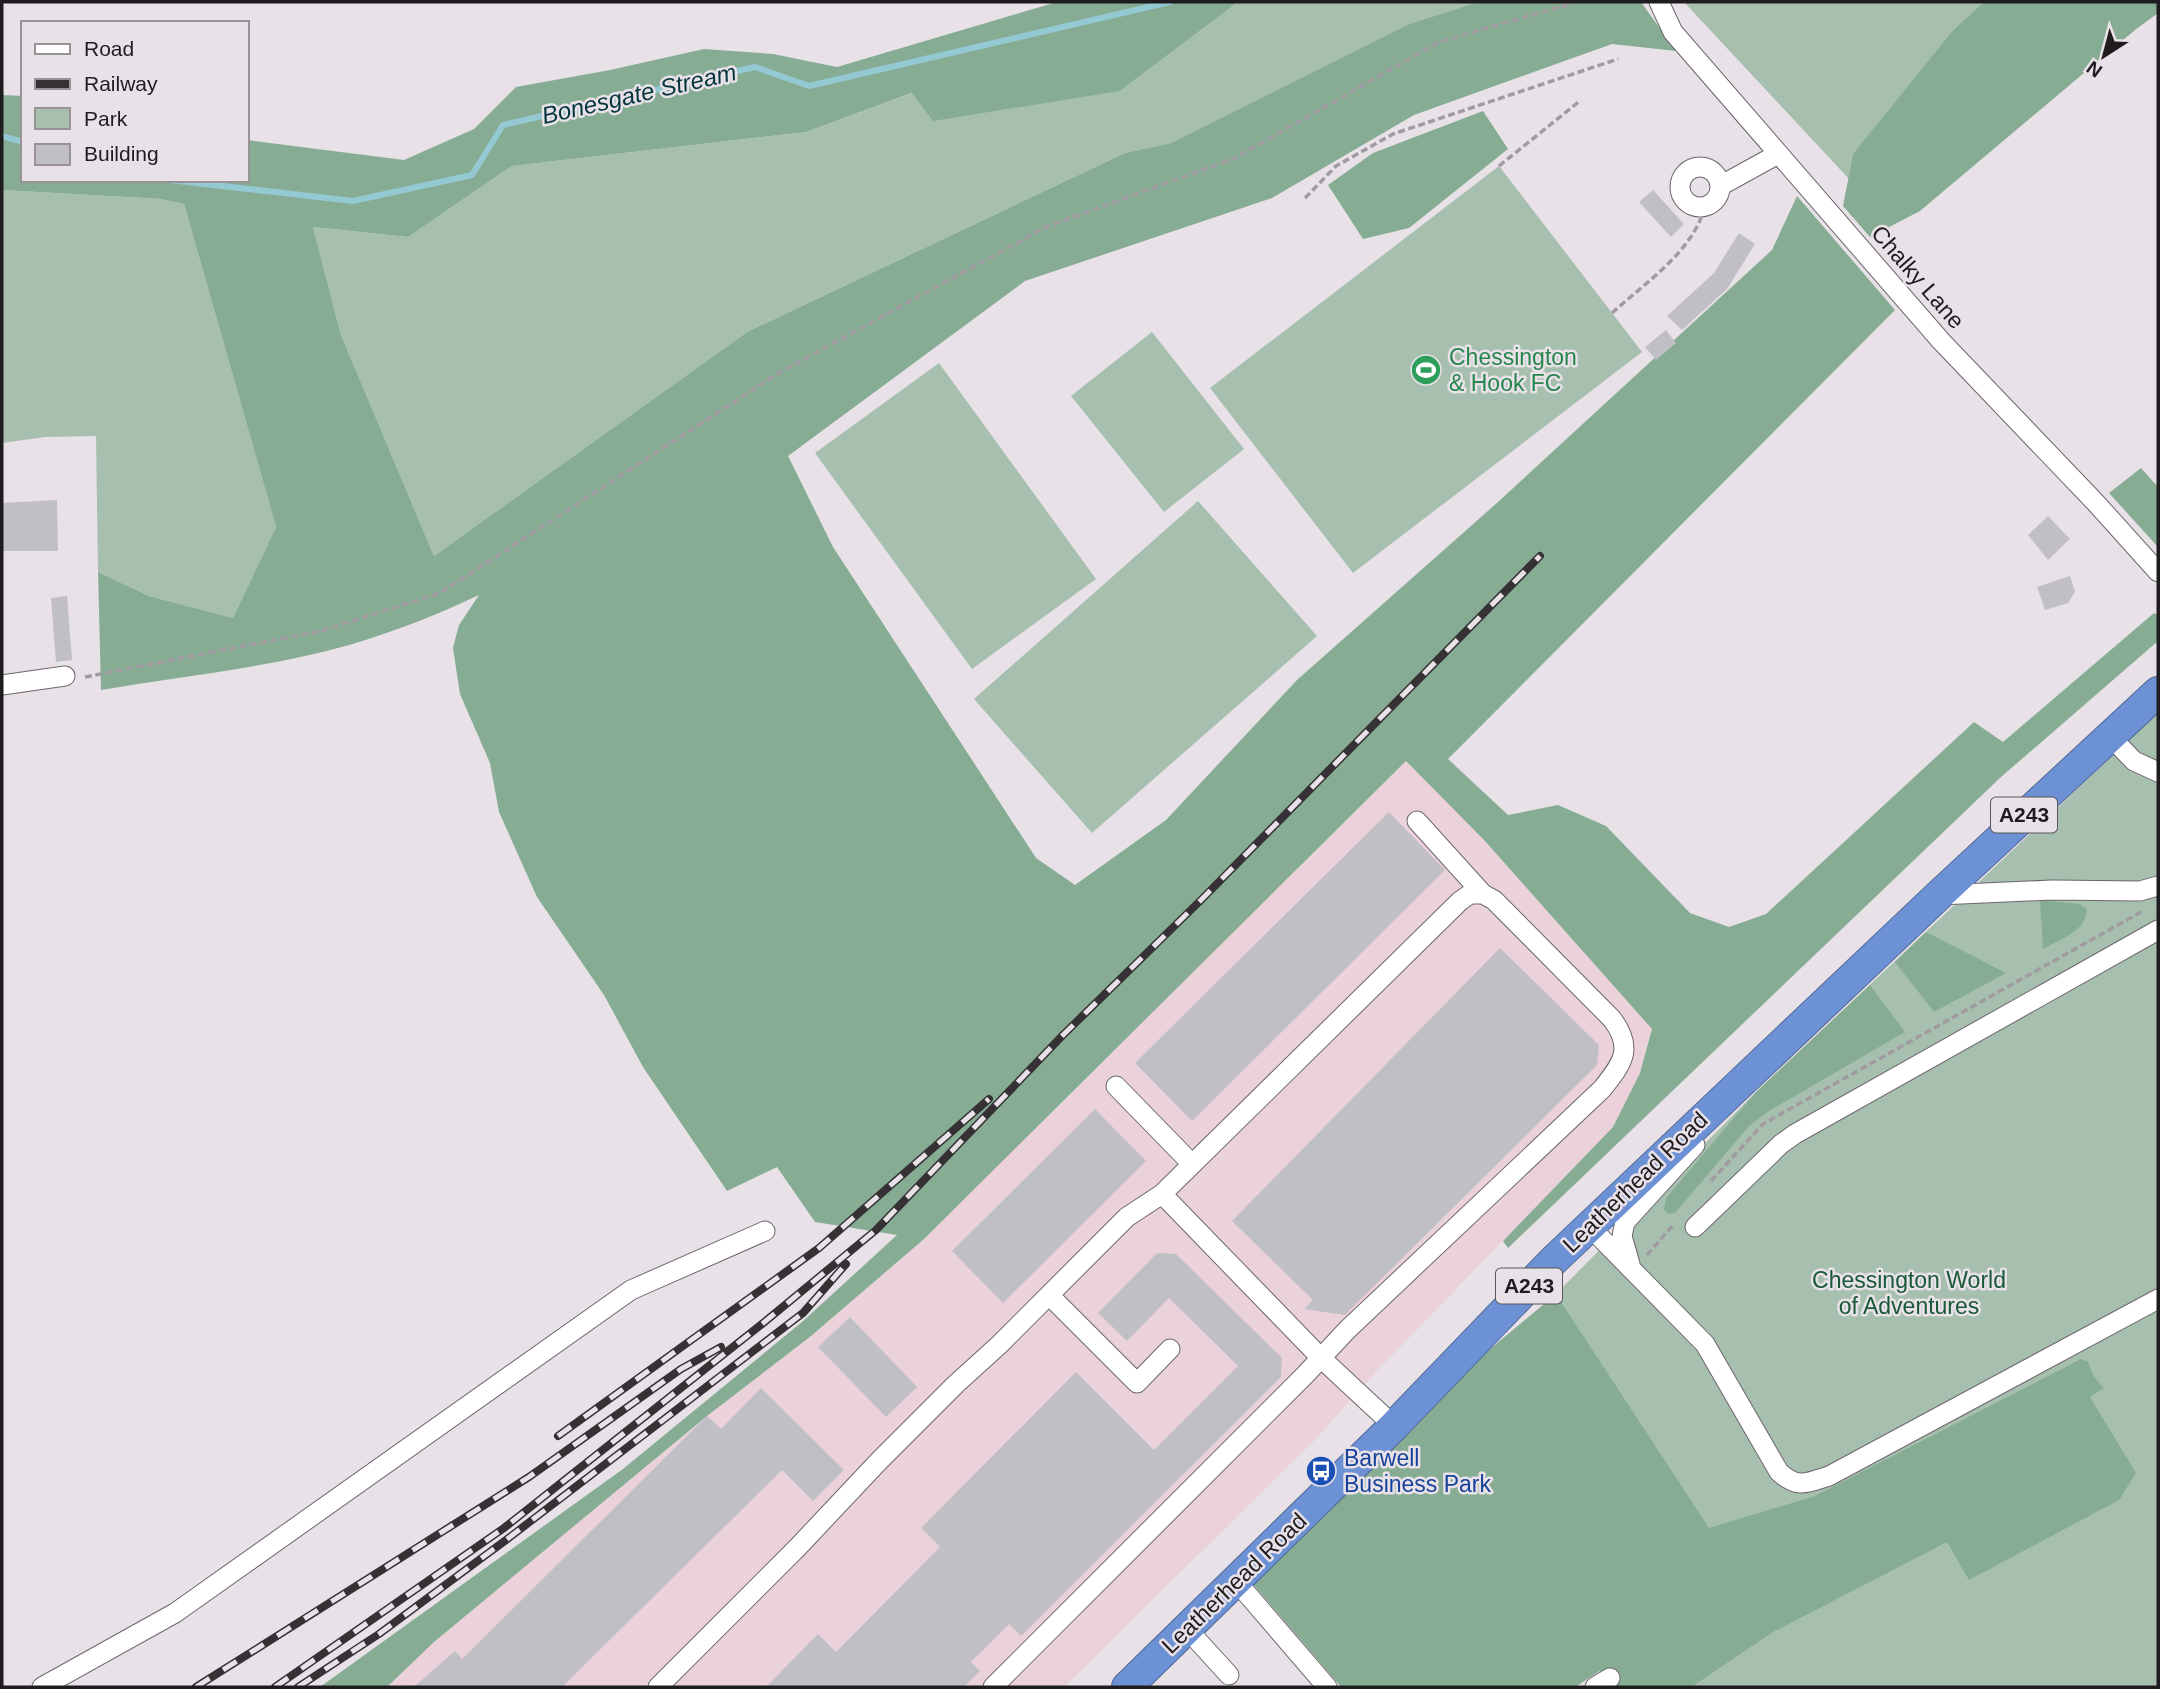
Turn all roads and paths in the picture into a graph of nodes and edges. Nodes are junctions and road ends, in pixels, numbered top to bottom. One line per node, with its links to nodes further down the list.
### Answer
1 (1577, 2): 12 (path)
2 (1659, 2): 5 (street, Chalky Lane)
3 (1618, 59): 8 (path)
4 (1581, 100): 6 (path)
5 (1778, 154): 7 (street); 11 (street, Chalky Lane)
6 (1499, 166)
7 (1720, 186): 9 (street); 9 (street)
8 (1305, 198)
9 (1705, 206): 10 (path)
10 (1612, 313)
11 (2158, 572)
12 (65, 676): 13 (street)
13 (2, 685)
14 (2158, 692): 15 (highway, Leatherhead Road / A243)
15 (2109, 735): 16 (street); 20 (highway, Leatherhead Road / A243)
16 (2158, 772)
17 (1417, 821): 19 (street)
18 (2158, 886): 20 (street)
19 (1483, 894): 24 (street); 33 (street)
20 (1939, 895): 23 (highway, Leatherhead Road / A243)
21 (2158, 930): 27 (street)
22 (1116, 1086): 24 (street)
23 (1733, 1089): 26 (highway, Leatherhead Road / A243); 29 (street)
24 (1192, 1164): 25 (street)
25 (1162, 1194): 30 (street); 33 (street)
26 (1590, 1226): 29 (street); 34 (highway, Leatherhead Road / A243)
27 (1695, 1227)
28 (765, 1231): 40 (street)
29 (1633, 1270): 36 (street)
30 (1049, 1295): 32 (street); 41 (street)
31 (2152, 1299): 36 (street)
32 (1170, 1349)
33 (1321, 1358): 34 (street); 42 (street)
34 (1394, 1426): 37 (highway, Leatherhead Road / A243)
35 (1909, 1426): 36 (street)
36 (1892, 1443)
37 (1236, 1581): 38 (highway, Leatherhead Road / A243); 44 (street)
38 (1187, 1629): 39 (street); 43 (highway, Leatherhead Road / A243)
39 (1229, 1675)
40 (41, 1687)
41 (658, 1687)
42 (993, 1687)
43 (1128, 1687)
44 (1327, 1687)

